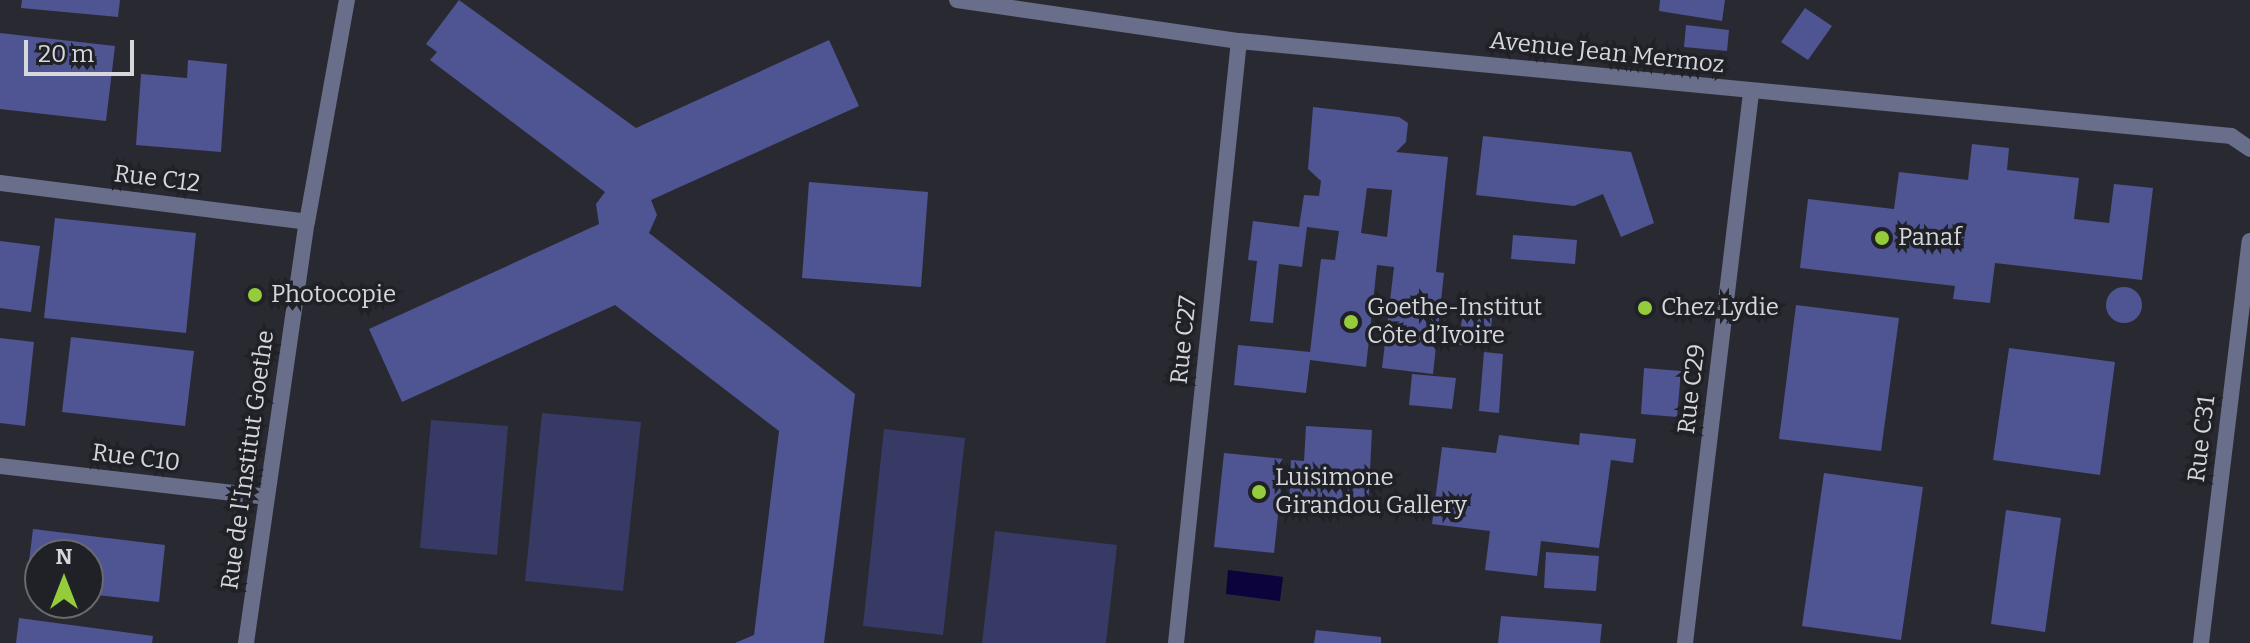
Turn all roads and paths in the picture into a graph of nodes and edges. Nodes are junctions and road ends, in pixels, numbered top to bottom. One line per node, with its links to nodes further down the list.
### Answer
1 (347, 0): 7 (street, Rue de l'Institut Goethe)
2 (957, 0): 3 (street, Avenue Jean Mermoz)
3 (1239, 41): 4 (street, Avenue Jean Mermoz); 12 (street, Rue C27)
4 (1751, 93): 5 (street, Avenue Jean Mermoz); 13 (street, Rue C29)
5 (2250, 149)
6 (0, 183): 7 (street, Rue C12)
7 (307, 222): 10 (street, Rue de l'Institut Goethe)
8 (2250, 241): 14 (street, Rue C31)
9 (0, 466): 10 (street, Rue C10)
10 (266, 497): 11 (street, Rue de l'Institut Goethe)
11 (246, 643)
12 (1176, 643)
13 (1685, 643)
14 (2201, 643)

